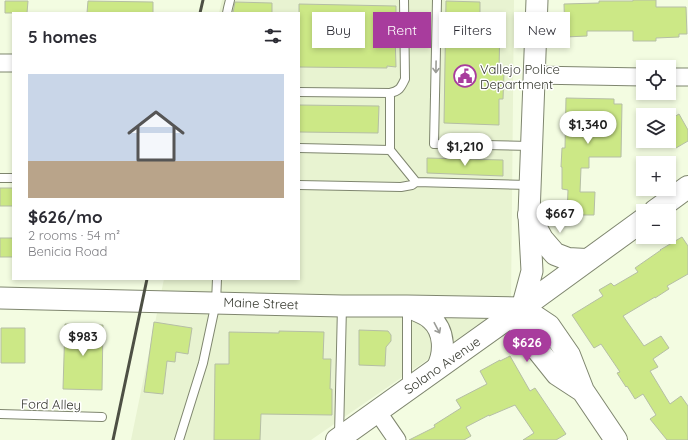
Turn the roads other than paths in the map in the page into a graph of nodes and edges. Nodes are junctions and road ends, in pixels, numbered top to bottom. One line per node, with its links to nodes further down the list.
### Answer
1 (230, 0): 5 (lane)
2 (404, 0): 13 (lane)
3 (437, 0): 14 (lane, one-way to 14)
4 (537, 0): 8 (street)
5 (227, 12)
6 (0, 63): 7 (street)
7 (12, 63)
8 (534, 75): 9 (street); 14 (street)
9 (636, 76)
10 (676, 77): 11 (street)
11 (688, 77)
12 (300, 92): 13 (lane)
13 (390, 93): 16 (lane)
14 (531, 146): 21 (street)
15 (300, 148): 16 (lane)
16 (390, 150): 19 (lane)
17 (0, 178): 18 (lane)
18 (12, 178)
19 (416, 182): 20 (lane); 21 (lane)
20 (300, 185)
21 (531, 185): 24 (street)
22 (686, 194): 23 (main road)
23 (668, 204)
24 (529, 214): 26 (main road); 32 (street)
25 (636, 225): 26 (main road, Solano Avenue)
26 (586, 260): 32 (main road, Solano Avenue)
27 (217, 280): 29 (lane)
28 (0, 298): 29 (street, Maine Street)
29 (216, 302): 30 (street, Maine Street); 39 (lane)
30 (342, 306): 31 (street, Maine Street); 38 (lane)
31 (407, 306): 32 (street, Maine Street); 33 (street, one-way to 33); 34 (lane)
32 (522, 308): 33 (main road, Solano Avenue); 41 (main road)
33 (437, 368): 34 (main road, Solano Avenue)
34 (407, 390): 35 (main road, Solano Avenue)
35 (377, 411): 38 (main road, Solano Avenue); 40 (street)
36 (0, 414): 37 (lane, Ford Alley)
37 (102, 417)
38 (338, 439)
39 (179, 440)
40 (397, 440)
41 (616, 440)

